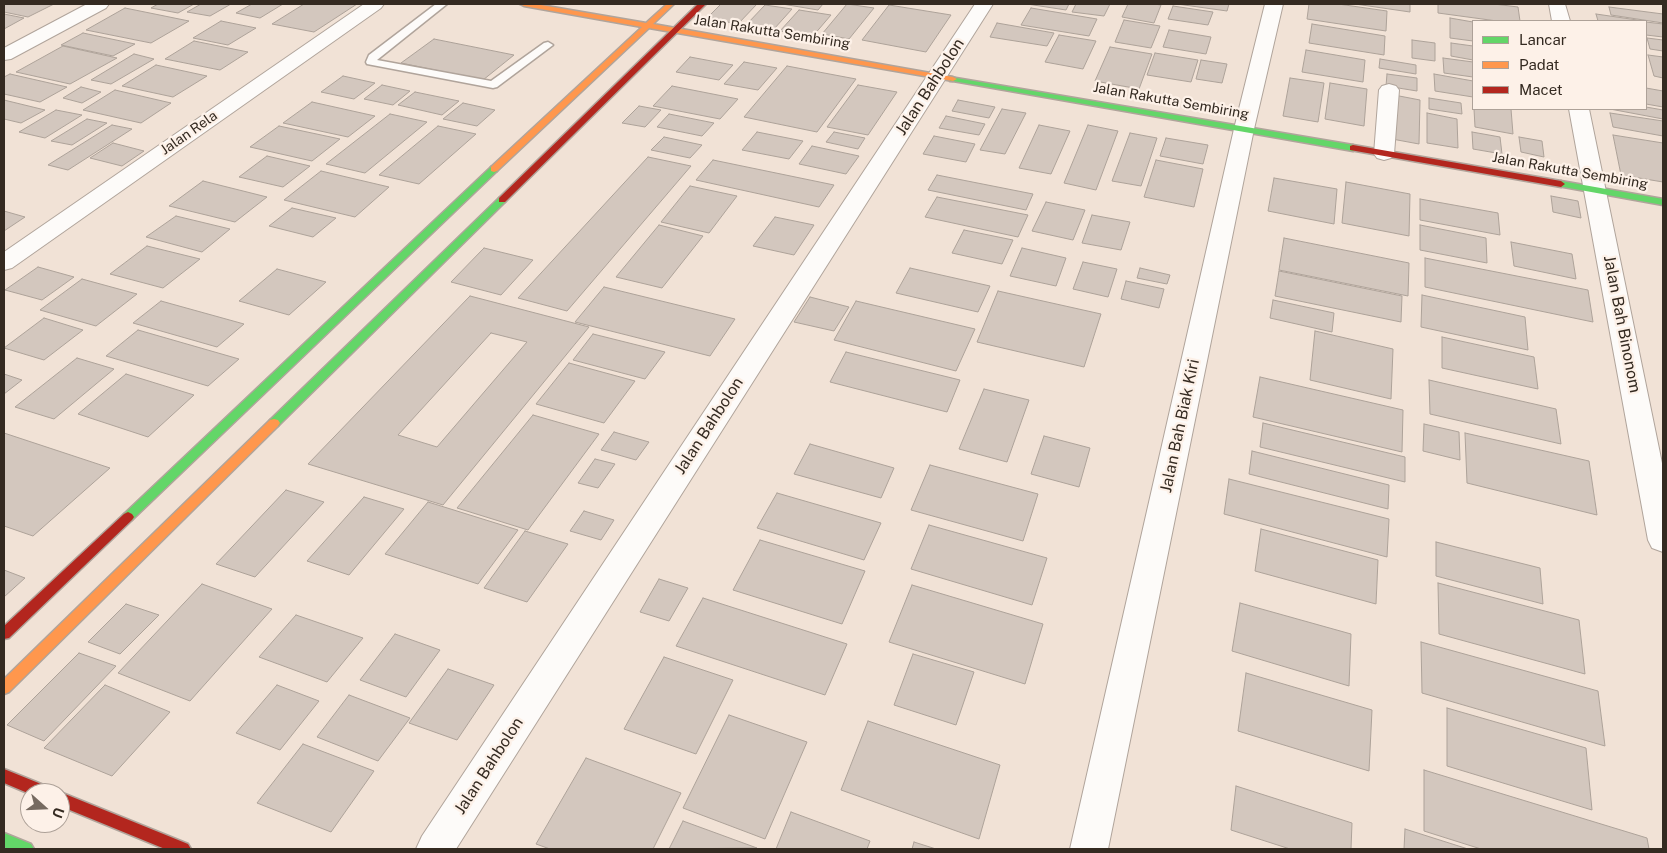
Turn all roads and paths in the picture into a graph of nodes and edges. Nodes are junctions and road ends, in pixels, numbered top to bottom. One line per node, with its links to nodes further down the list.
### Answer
1 (100, 4): 15 (street)
2 (375, 4): 23 (street, Jalan Rela)
3 (442, 4): 14 (lane)
4 (524, 4): 10 (main road, Jalan Rakutta Sembiring)
5 (671, 4): 12 (main road)
6 (702, 4): 13 (main road)
7 (984, 4): 16 (street, Jalan Bahbolon)
8 (1274, 4): 19 (street, Jalan Bah Biak Kiri)
9 (1557, 4): 11 (street)
10 (540, 5): 12 (main road, Jalan Rakutta Sembiring)
11 (1560, 20)
12 (647, 26): 13 (main road, Jalan Rakutta Sembiring); 25 (main road)
13 (673, 31): 16 (main road, Jalan Rakutta Sembiring); 26 (main road)
14 (548, 45)
15 (4, 55)
16 (938, 75): 19 (main road, Jalan Rakutta Sembiring); 33 (street, Jalan Bahbolon)
17 (1389, 90): 20 (street)
18 (1579, 110): 21 (street, Jalan Bah Binonom)
19 (1244, 129): 20 (main road, Jalan Rakutta Sembiring); 34 (street, Jalan Bah Biak Kiri)
20 (1384, 154): 21 (main road, Jalan Rakutta Sembiring)
21 (1596, 190): 22 (main road, Jalan Rakutta Sembiring); 24 (street, Jalan Bah Binonom)
22 (1663, 202)
23 (4, 263)
24 (1663, 540)
25 (4, 634)
26 (4, 688)
27 (4, 776): 28 (main road)
28 (21, 783)
29 (70, 803): 32 (main road)
30 (4, 840): 31 (main road)
31 (26, 849)
32 (183, 849)
33 (435, 849)
34 (1090, 849)

